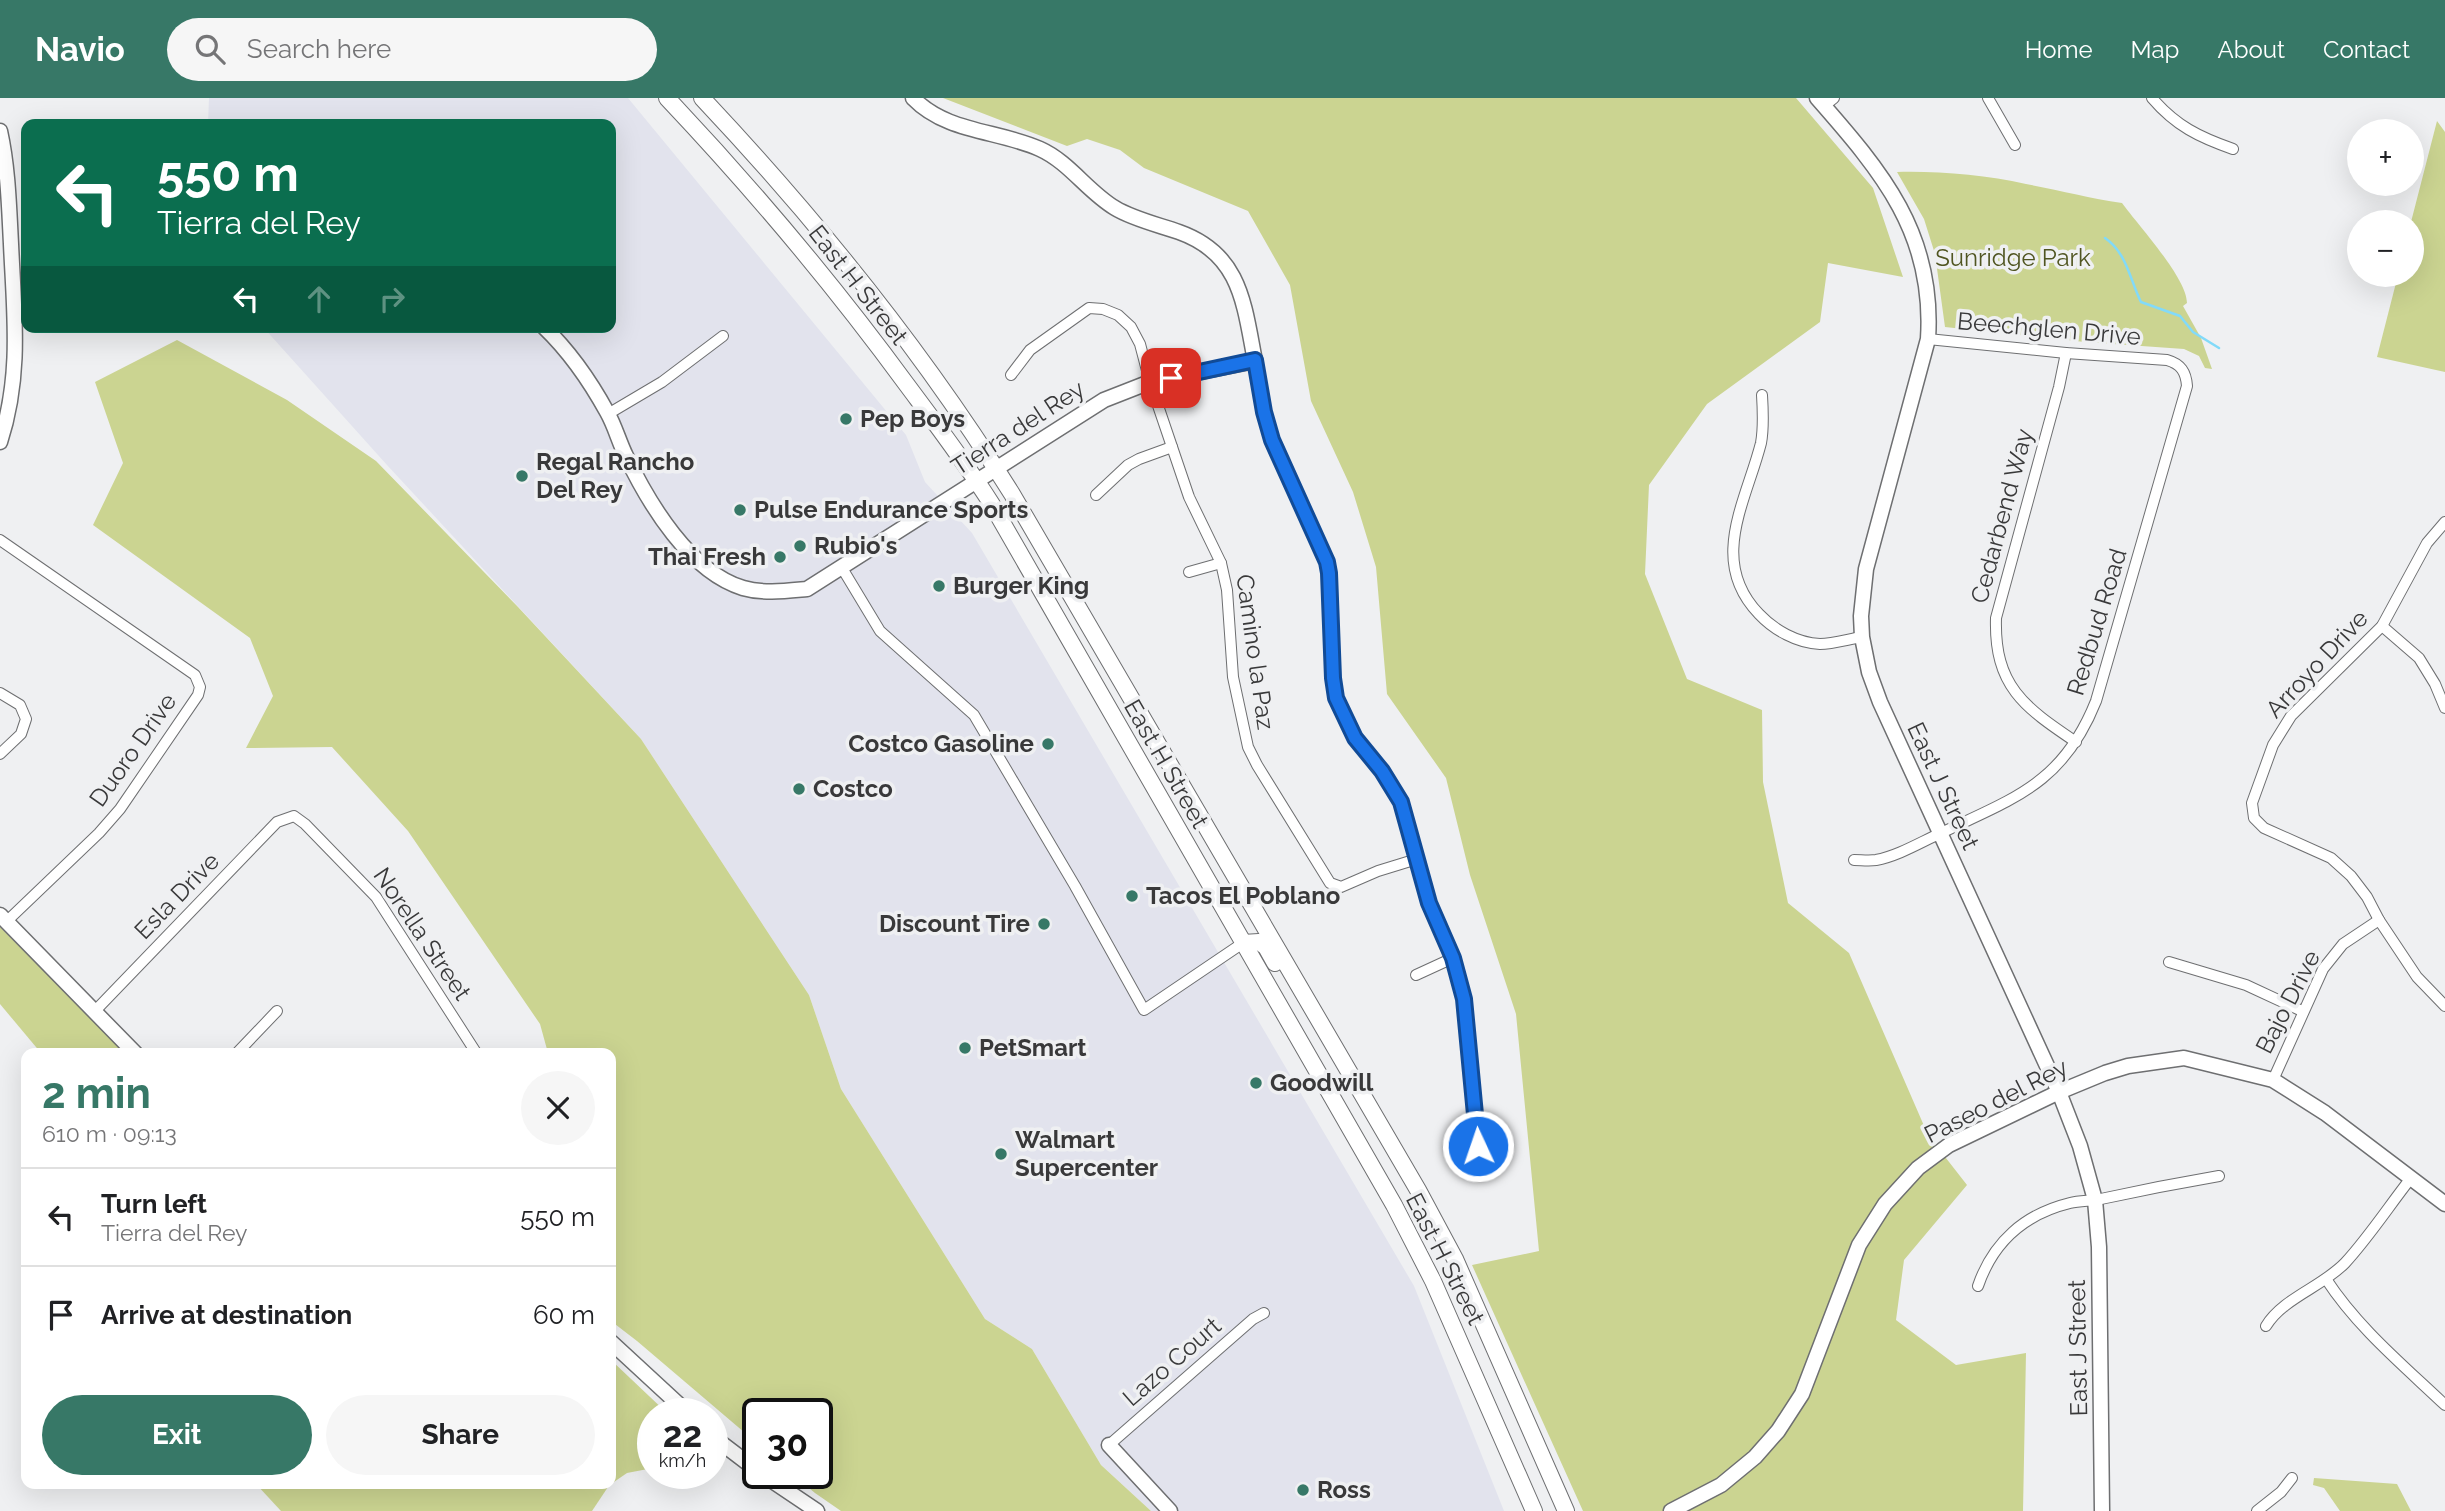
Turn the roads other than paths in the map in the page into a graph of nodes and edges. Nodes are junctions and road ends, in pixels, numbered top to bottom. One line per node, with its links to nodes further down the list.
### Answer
1 (667, 98): 23 (main road, East H Street)
2 (702, 98): 22 (main road, East H Street)
3 (913, 98): 14 (street)
4 (1988, 98): 8 (street)
5 (2152, 98): 9 (street)
6 (1825, 101): 12 (street, East J Street)
7 (0, 131): 20 (street)
8 (2015, 145)
9 (2233, 149)
10 (550, 333): 19 (street, Tierra del Rey)
11 (723, 337): 19 (street)
12 (1928, 339): 13 (street, Beechglen Drive); 31 (street, East J Street)
13 (2066, 353): 15 (street, Beechglen Drive); 34 (street, Cedarbend Way)
14 (1255, 360): 17 (street, Tierra del Rey); 38 (street)
15 (2167, 360): 34 (street, Redbud Road)
16 (1011, 375): 17 (street, Camino la Paz)
17 (1150, 382): 21 (street, Camino la Paz); 22 (street, Tierra del Rey)
18 (1762, 395): 31 (street)
19 (608, 414): 28 (street, Tierra del Rey)
20 (0, 442)
21 (1171, 447): 24 (street); 27 (street, Camino la Paz)
22 (995, 468): 23 (street, Tierra del Rey); 46 (main road, East H Street)
23 (977, 481): 28 (street, Tierra del Rey); 42 (main road, East H Street)
24 (1096, 495)
25 (2445, 522): 30 (street, Arroyo Drive)
26 (0, 540): 40 (street, Duoro Drive)
27 (1221, 563): 29 (street, Camino la Paz); 38 (street, Camino la Paz)
28 (842, 568): 42 (street)
29 (1189, 572)
30 (2382, 626): 33 (street); 41 (street, Arroyo Drive)
31 (1862, 637): 37 (street, East J Street)
32 (0, 693): 35 (street)
33 (2445, 708)
34 (2076, 742): 37 (street, Redbud Road)
35 (0, 754)
36 (294, 816): 50 (street, Esla Drive); 53 (street, Norella Street)
37 (1940, 833): 39 (street, Redbud Road); 55 (street, East J Street)
38 (1417, 859): 43 (street)
39 (1854, 860)
40 (3, 919): 50 (street)
41 (2379, 920): 47 (street); 49 (street, Bajo Drive)
42 (1243, 943): 46 (main road); 73 (main road, East H Street)
43 (1453, 958): 45 (street); 56 (street)
44 (2169, 962): 49 (street)
45 (1416, 975)
46 (1296, 979): 74 (main road, East H Street)
47 (2445, 1006)
48 (277, 1011): 52 (street)
49 (2302, 1011): 54 (street, Bajo Drive)
50 (94, 1012): 51 (street)
51 (130, 1048)
52 (242, 1048)
53 (473, 1048)
54 (2273, 1080): 55 (street, Paseo del Rey); 58 (street, Paseo del Rey)
55 (2059, 1092): 59 (street, East J Street); 75 (street, Paseo del Rey)
56 (1476, 1169)
57 (2218, 1176): 59 (street)
58 (2411, 1178): 60 (street, Paseo del Rey); 61 (street)
59 (2095, 1200): 62 (street); 76 (street, East J Street)
60 (2445, 1204)
61 (2326, 1279): 64 (street); 67 (street)
62 (1978, 1286)
63 (1264, 1313): 68 (street, Lazo Court)
64 (2266, 1326)
65 (616, 1347): 66 (street)
66 (672, 1398)
67 (2445, 1405)
68 (1109, 1445): 72 (street)
69 (2292, 1478): 77 (street)
70 (785, 1489): 71 (street)
71 (817, 1511)
72 (1170, 1511)
73 (1534, 1511)
74 (1566, 1511)
75 (1671, 1511)
76 (2102, 1511)
77 (2257, 1511)

